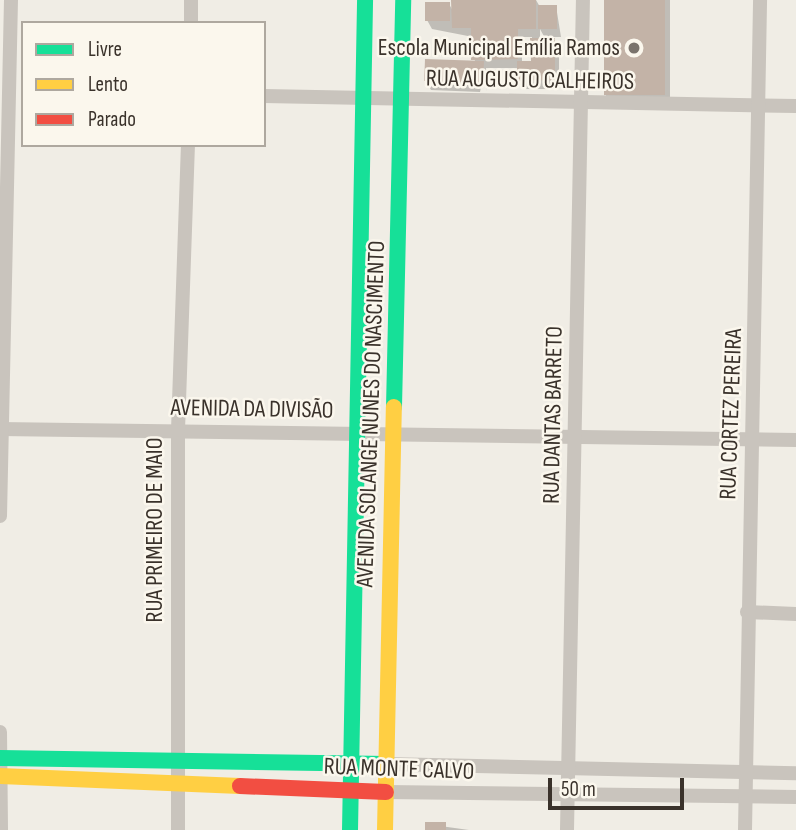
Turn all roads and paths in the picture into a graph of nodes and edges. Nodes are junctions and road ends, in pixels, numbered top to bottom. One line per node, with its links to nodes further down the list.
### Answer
1 (11, 0): 8 (street)
2 (191, 0): 7 (street)
3 (365, 0): 10 (main road, AVENIDA SOLANGE NUNES DO NASCIMENTO)
4 (403, 0): 11 (main road, AVENIDA SOLANGE NUNES DO NASCIMENTO)
5 (583, 0): 12 (street, RUA DANTAS BARRETO)
6 (760, 0): 13 (street, RUA CORTEZ PEREIRA)
7 (191, 21)
8 (11, 92): 16 (street)
9 (266, 96): 10 (street, RUA AUGUSTO CALHEIROS)
10 (362, 100): 11 (street, RUA AUGUSTO CALHEIROS); 18 (main road, AVENIDA SOLANGE NUNES DO NASCIMENTO)
11 (401, 102): 12 (street, RUA AUGUSTO CALHEIROS); 19 (main road, AVENIDA SOLANGE NUNES DO NASCIMENTO)
12 (582, 104): 13 (street, RUA AUGUSTO CALHEIROS); 20 (street, RUA DANTAS BARRETO)
13 (758, 104): 14 (street, RUA AUGUSTO CALHEIROS); 22 (street, RUA CORTEZ PEREIRA)
14 (796, 106)
15 (188, 147): 17 (street, RUA PRIMEIRO DE MAIO)
16 (1, 429): 17 (street, AVENIDA DA DIVISÃO); 23 (street)
17 (177, 430): 18 (street, AVENIDA DA DIVISÃO); 28 (street, RUA PRIMEIRO DE MAIO)
18 (358, 435): 19 (street, AVENIDA DA DIVISÃO); 29 (main road, AVENIDA SOLANGE NUNES DO NASCIMENTO)
19 (397, 435): 20 (street, AVENIDA DA DIVISÃO); 30 (main road, AVENIDA SOLANGE NUNES DO NASCIMENTO)
20 (576, 437): 22 (street, AVENIDA DA DIVISÃO); 31 (street, RUA DANTAS BARRETO)
21 (796, 440): 22 (street, AVENIDA DA DIVISÃO)
22 (752, 442): 24 (street, RUA CORTEZ PEREIRA)
23 (0, 516)
24 (747, 612): 25 (street); 32 (street, RUA CORTEZ PEREIRA)
25 (796, 614)
26 (0, 732): 27 (street)
27 (0, 758): 28 (main road, RUA MONTE CALVO); 34 (street)
28 (179, 760): 29 (main road, RUA MONTE CALVO); 35 (street, RUA PRIMEIRO DE MAIO)
29 (351, 764): 30 (main road, RUA MONTE CALVO); 36 (main road, AVENIDA SOLANGE NUNES DO NASCIMENTO)
30 (387, 765): 31 (street, RUA MONTE CALVO); 37 (main road, AVENIDA SOLANGE NUNES DO NASCIMENTO)
31 (569, 770): 32 (street, RUA MONTE CALVO); 38 (street, RUA DANTAS BARRETO)
32 (745, 773): 33 (street, RUA MONTE CALVO); 39 (street, RUA CORTEZ PEREIRA)
33 (796, 773)
34 (1, 776): 35 (main road, RUA MONTE CALVO); 41 (street)
35 (178, 784): 36 (main road, RUA MONTE CALVO); 42 (street, RUA PRIMEIRO DE MAIO)
36 (351, 789): 37 (main road, RUA MONTE CALVO); 43 (main road, AVENIDA SOLANGE NUNES DO NASCIMENTO)
37 (386, 792): 38 (street, RUA MONTE CALVO); 44 (main road, AVENIDA SOLANGE NUNES DO NASCIMENTO)
38 (568, 795): 39 (street, RUA MONTE CALVO); 45 (street, RUA DANTAS BARRETO)
39 (745, 796): 40 (street, RUA MONTE CALVO); 46 (street, RUA CORTEZ PEREIRA)
40 (796, 797)
41 (1, 830)
42 (178, 830)
43 (350, 830)
44 (385, 830)
45 (567, 830)
46 (745, 830)

